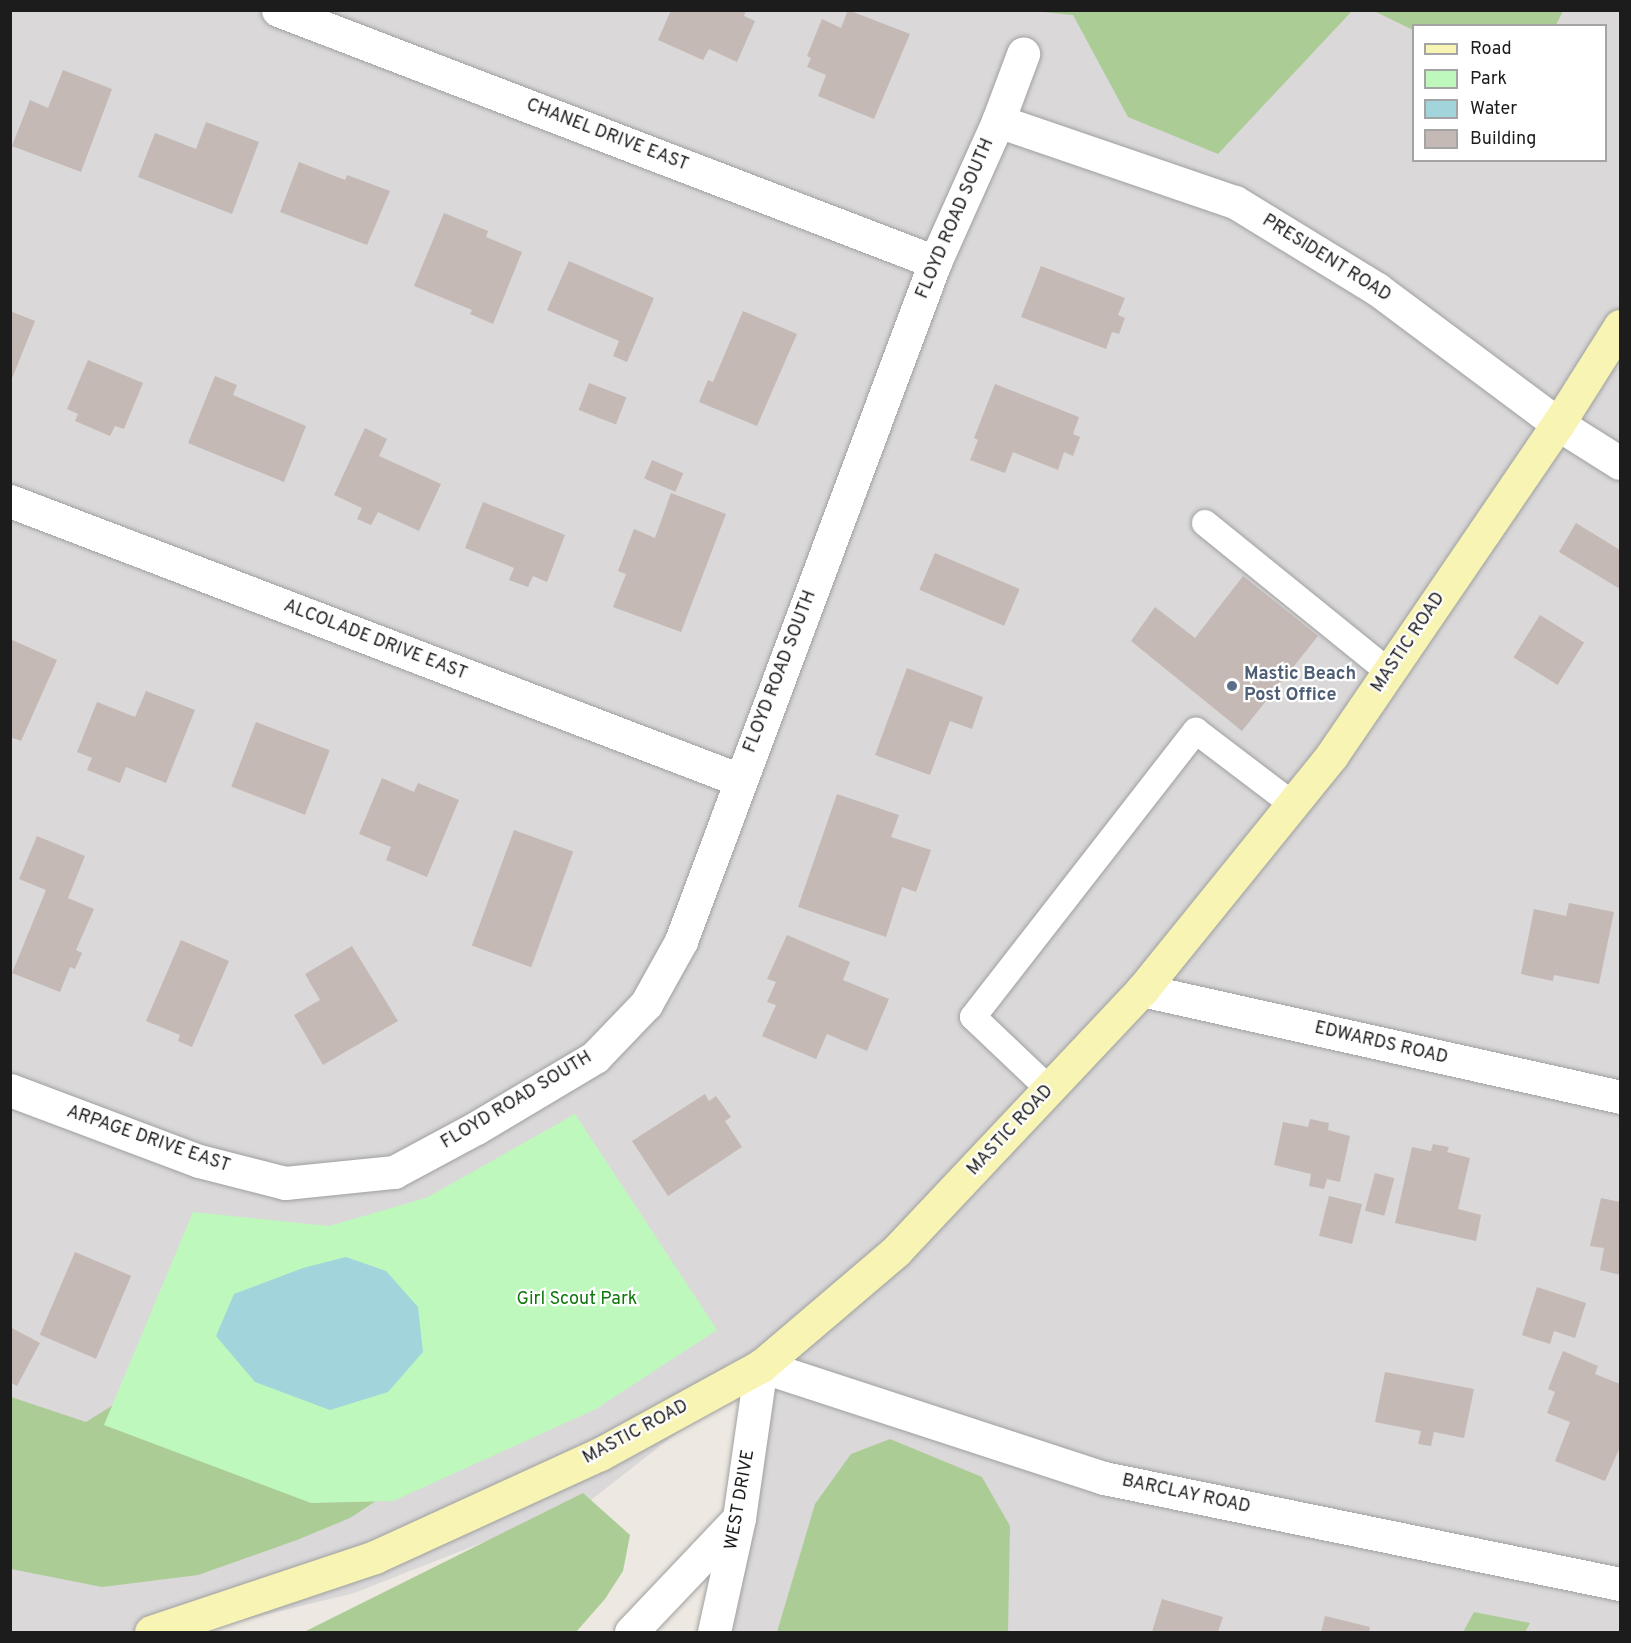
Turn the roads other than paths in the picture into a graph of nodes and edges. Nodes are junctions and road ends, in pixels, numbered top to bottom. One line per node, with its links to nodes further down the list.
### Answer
1 (279, 10): 4 (street, CHANEL DRIVE EAST)
2 (1023, 54): 3 (street, FLOYD ROAD SOUTH)
3 (998, 121): 4 (street, FLOYD ROAD SOUTH); 6 (street, PRESIDENT ROAD)
4 (935, 262): 11 (street, FLOYD ROAD SOUTH)
5 (1620, 326): 6 (main road, MASTIC ROAD)
6 (1558, 424): 7 (street, PRESIDENT ROAD); 10 (main road, MASTIC ROAD)
7 (1620, 464)
8 (10, 501): 11 (street, ALCOLADE DRIVE EAST)
9 (1205, 523): 10 (lane)
10 (1389, 672): 12 (main road, MASTIC ROAD)
11 (740, 780): 17 (street, FLOYD ROAD SOUTH)
12 (1293, 804): 13 (main road, MASTIC ROAD); 15 (lane)
13 (1142, 990): 15 (main road, MASTIC ROAD); 16 (street, EDWARDS ROAD)
14 (10, 1090): 17 (street, ARPAGE DRIVE EAST)
15 (1050, 1090): 18 (main road, MASTIC ROAD)
16 (1620, 1097)
17 (394, 1172)
18 (761, 1366): 19 (street, WEST DRIVE); 20 (street, BARCLAY ROAD); 21 (main road, MASTIC ROAD)
19 (740, 1518): 22 (street); 23 (street, WEST DRIVE)
20 (1620, 1584)
21 (151, 1632)
22 (631, 1632)
23 (714, 1632)

